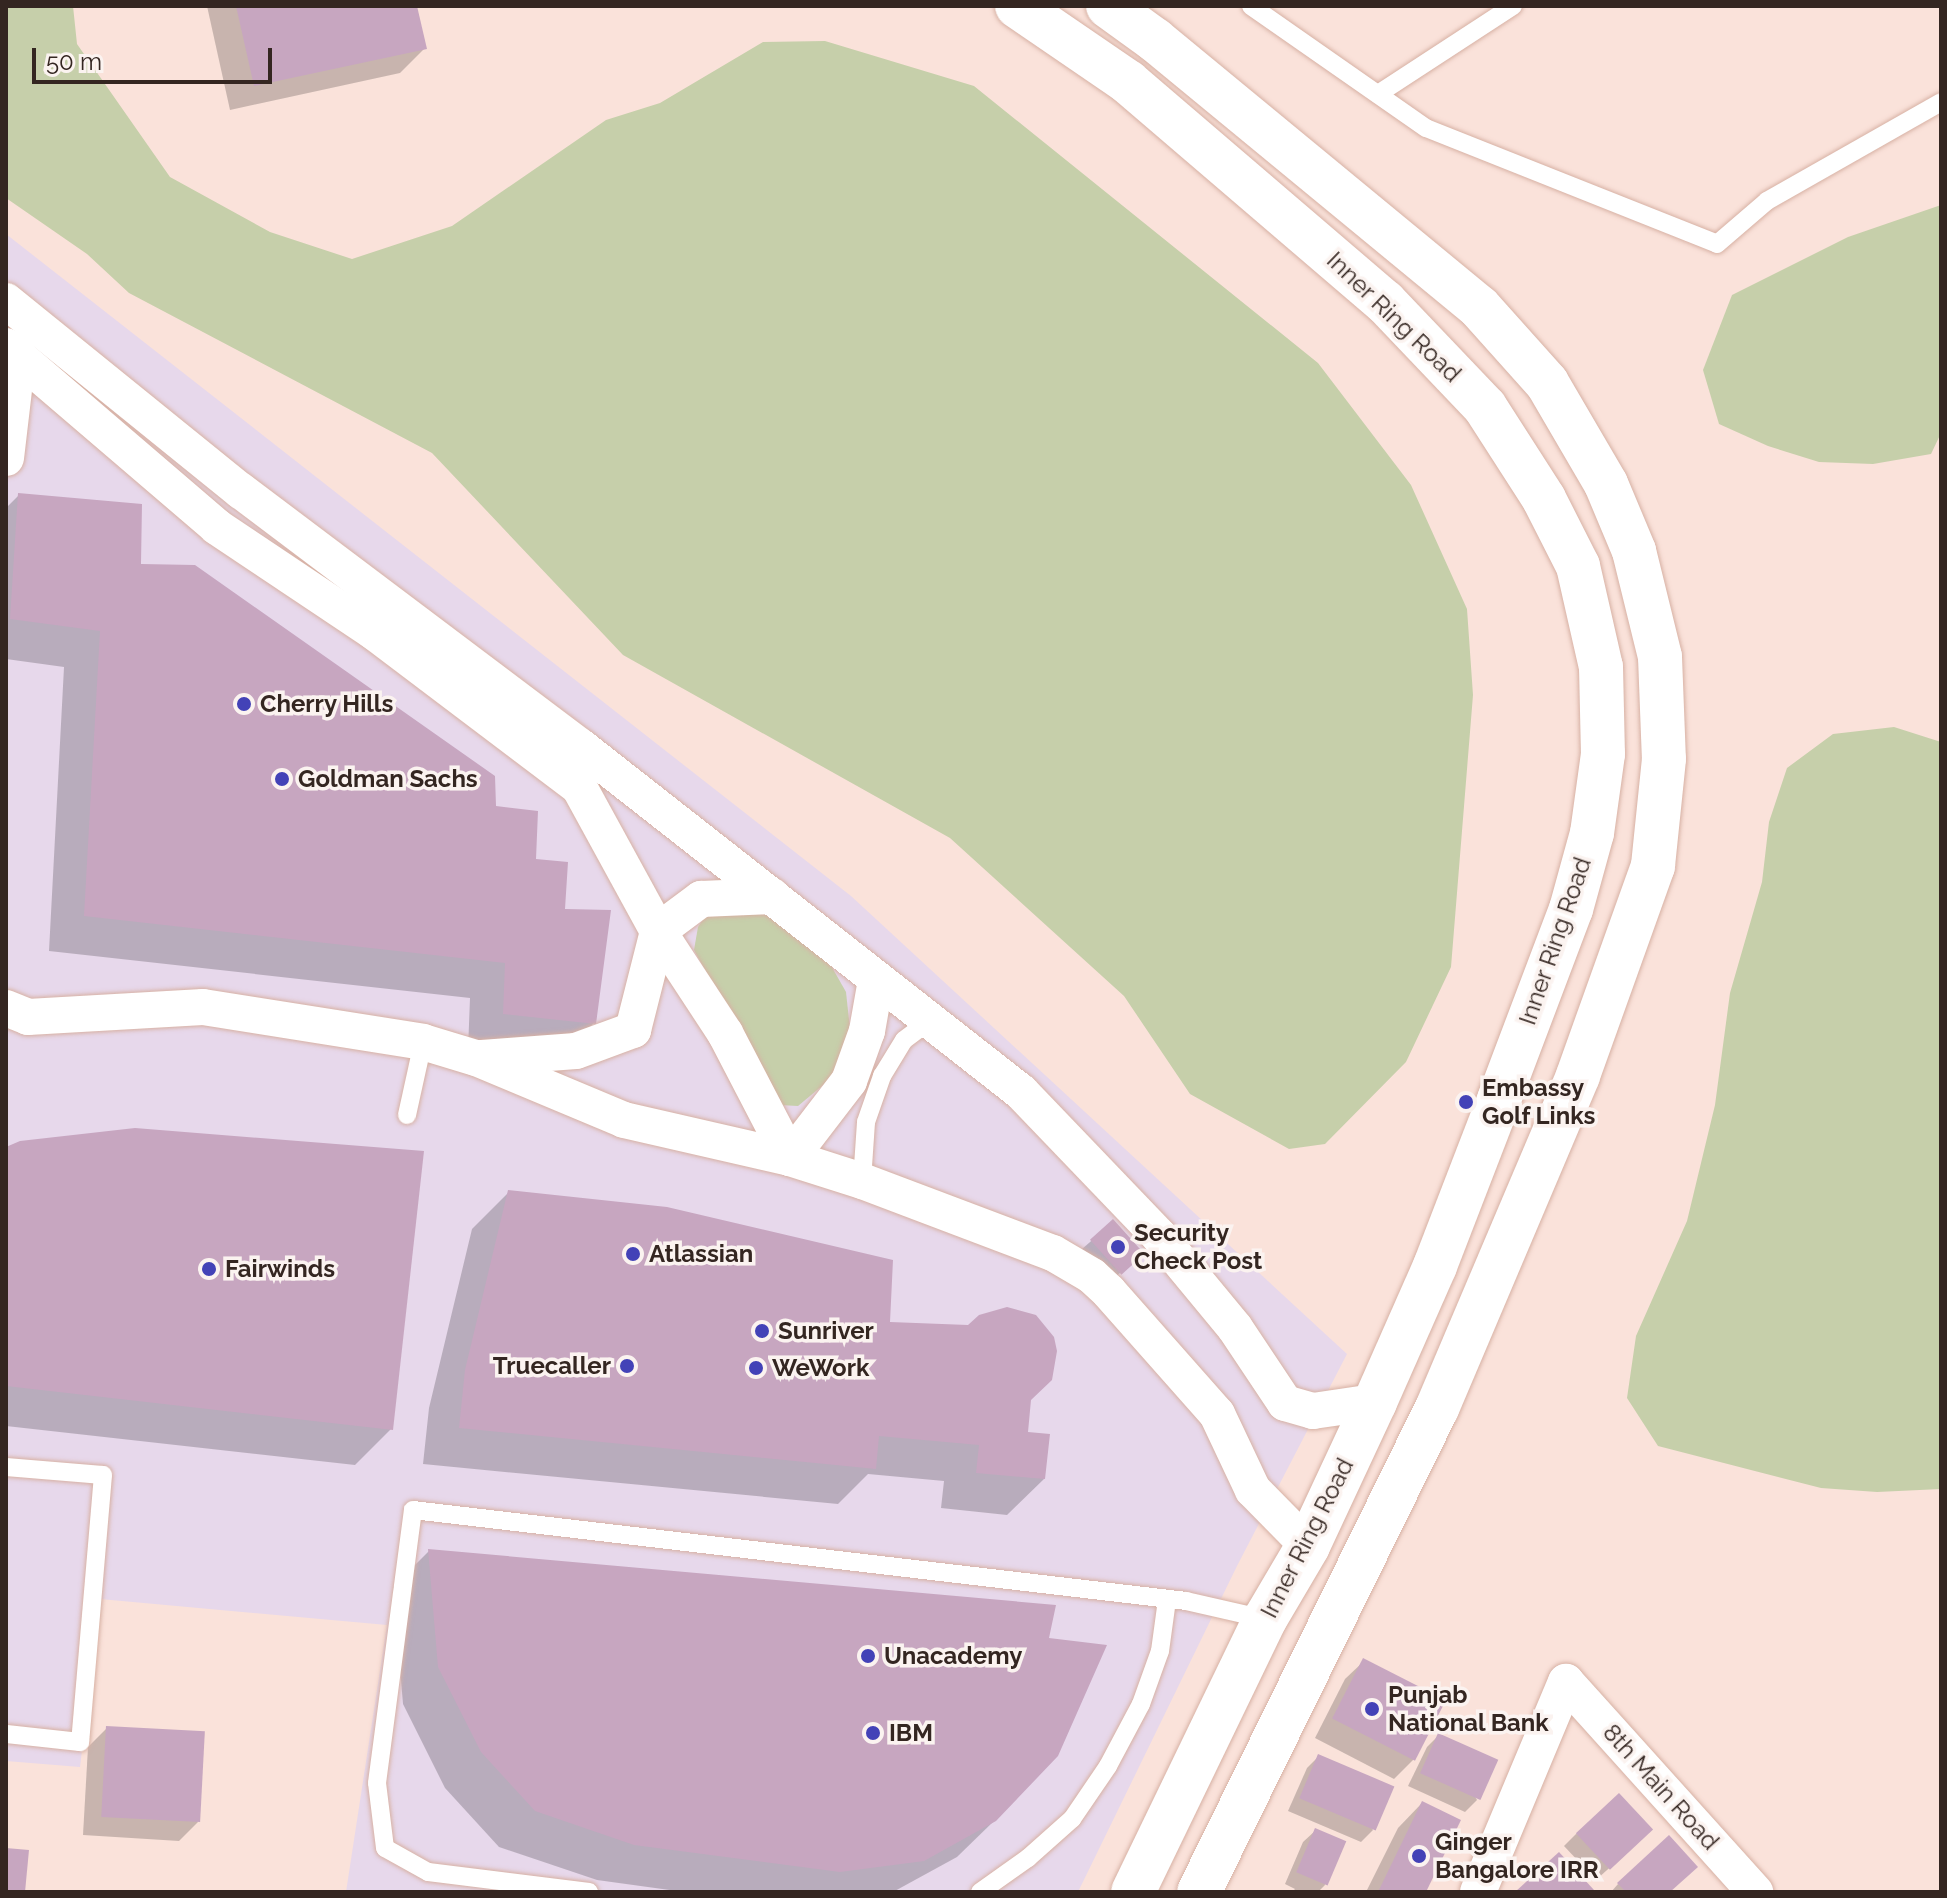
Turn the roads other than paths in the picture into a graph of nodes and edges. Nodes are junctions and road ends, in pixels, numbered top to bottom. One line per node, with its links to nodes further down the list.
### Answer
1 (1017, 6): 20 (main road, Inner Ring Road)
2 (1108, 6): 29 (main road)
3 (1251, 6): 5 (lane)
4 (1513, 6): 5 (lane)
5 (1378, 94): 6 (lane)
6 (1941, 102)
7 (6, 301): 10 (street)
8 (12, 351): 9 (street); 11 (street)
9 (6, 458)
10 (772, 896): 11 (street); 12 (street)
11 (658, 931): 16 (street); 18 (street)
12 (876, 980): 14 (street); 18 (street)
13 (13, 1018): 15 (street)
14 (928, 1022): 19 (lane); 20 (street)
15 (423, 1042): 16 (street); 17 (lane)
16 (476, 1058): 18 (street)
17 (407, 1115)
18 (790, 1158): 19 (street)
19 (862, 1181): 22 (street)
20 (1375, 1402): 22 (main road, Inner Ring Road)
21 (6, 1467): 25 (lane)
22 (1308, 1546): 24 (main road, Inner Ring Road)
23 (1167, 1600): 24 (lane); 26 (lane); 27 (lane)
24 (1265, 1619): 28 (main road, Inner Ring Road)
25 (6, 1734)
26 (589, 1892)
27 (980, 1892)
28 (1133, 1892)
29 (1199, 1892)
30 (1478, 1892): 31 (street, 8th Main Road)
31 (1755, 1892)

